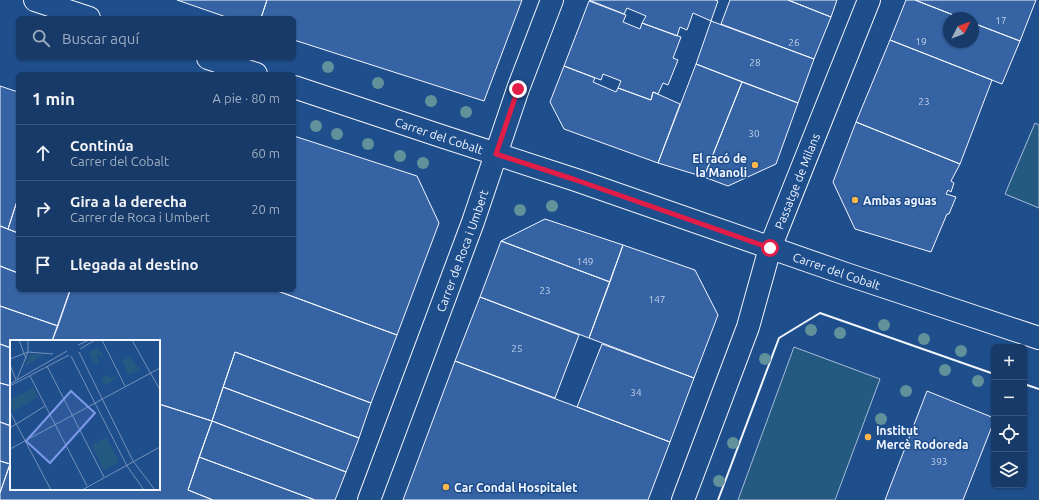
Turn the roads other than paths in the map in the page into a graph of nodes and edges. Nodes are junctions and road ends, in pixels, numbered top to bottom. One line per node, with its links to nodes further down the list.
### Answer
1 (35, 0): 4 (street)
2 (552, 0): 8 (street, Carrer de Roca i Umbert)
3 (869, 0): 9 (street, Passatge de Milans)
4 (83, 16)
5 (214, 60): 6 (street)
6 (250, 72)
7 (296, 88): 8 (street, Carrer del Cobalt)
8 (496, 154): 9 (street, Carrer del Cobalt); 11 (street, Carrer de Roca i Umbert)
9 (770, 248): 10 (street, Carrer del Cobalt); 12 (street, Passatge de Milans)
10 (1039, 338)
11 (369, 500)
12 (683, 500)

